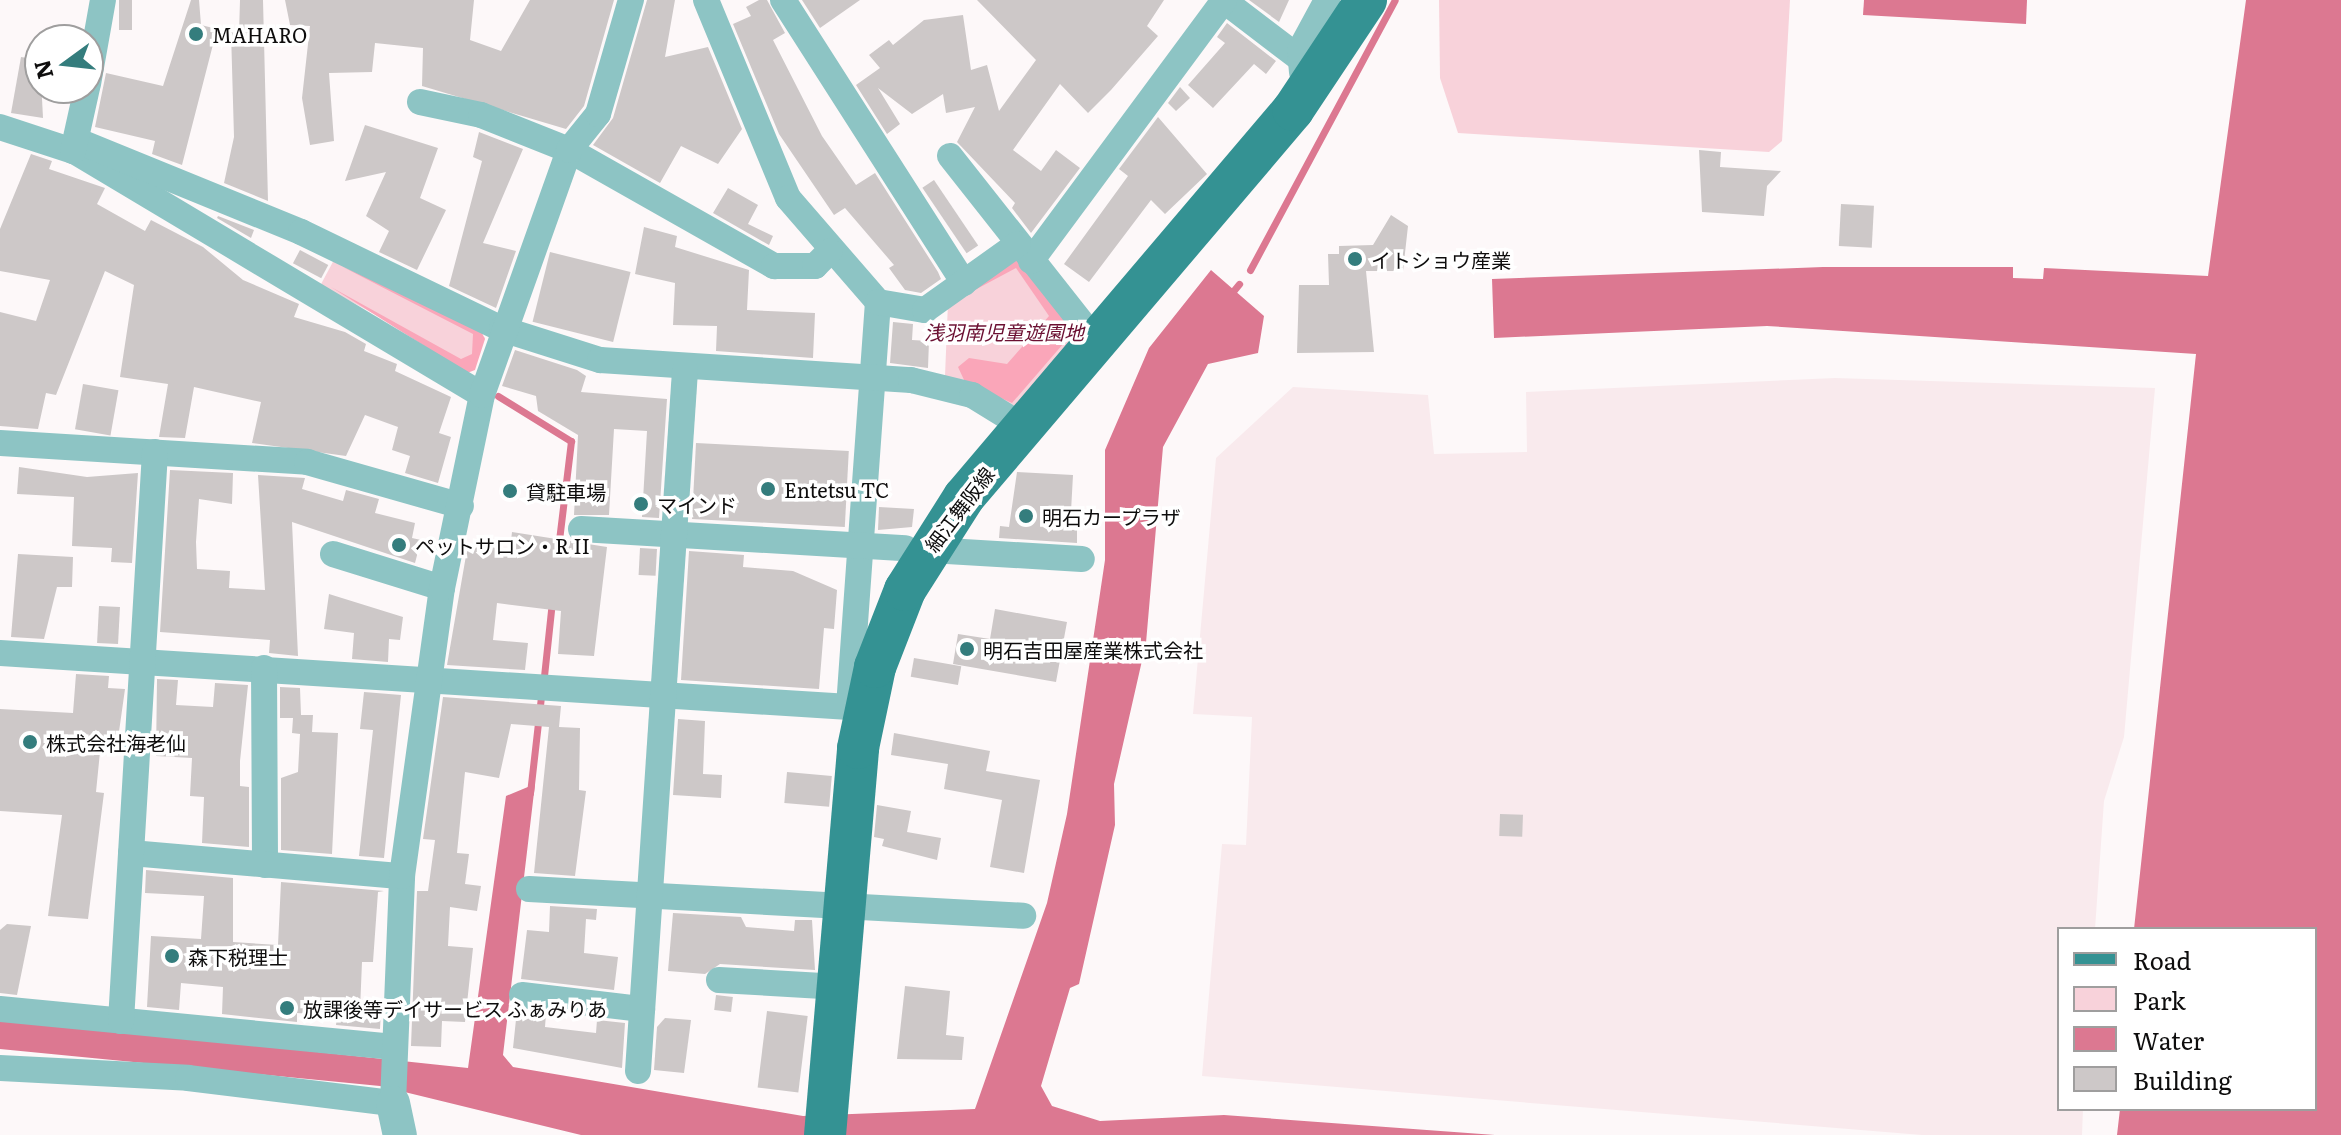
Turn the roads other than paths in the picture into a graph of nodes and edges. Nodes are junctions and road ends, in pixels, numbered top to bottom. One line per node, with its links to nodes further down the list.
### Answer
1 (103, 0): 8 (street)
2 (631, 0): 14 (street)
3 (706, 0): 16 (street)
4 (783, 0): 18 (street)
5 (1223, 0): 9 (street); 17 (street)
6 (1366, 0): 9 (main road, 細江舞阪線)
7 (1323, 1): 9 (street)
8 (99, 24)
9 (1306, 71): 21 (main road, 細江舞阪線)
10 (420, 102): 14 (street)
11 (84, 104): 13 (street)
12 (0, 127): 13 (street)
13 (76, 146): 20 (street); 24 (street)
14 (569, 150): 16 (street); 20 (street)
15 (950, 156): 17 (street)
16 (830, 251): 19 (street)
17 (1024, 252): 18 (street); 21 (street)
18 (964, 283): 19 (street)
19 (878, 302): 23 (street)
20 (502, 329): 22 (street); 24 (street)
21 (1096, 341): 25 (main road, 細江舞阪線)
22 (685, 371): 23 (street); 30 (street)
23 (873, 379): 25 (street); 32 (street)
24 (482, 395): 28 (street)
25 (1024, 427): 31 (main road, 細江舞阪線)
26 (0, 443): 27 (street)
27 (155, 452): 28 (street); 37 (street)
28 (461, 506): 35 (street)
29 (581, 529): 30 (street)
30 (674, 535): 32 (street); 40 (street)
31 (918, 545): 32 (street); 34 (street); 41 (main road, 細江舞阪線)
32 (861, 546): 41 (street)
33 (333, 554): 35 (street)
34 (1082, 559)
35 (442, 588): 39 (street)
36 (0, 653): 37 (street)
37 (143, 661): 38 (street); 42 (street)
38 (264, 668): 39 (street); 43 (street)
39 (431, 678): 40 (street); 44 (street)
40 (663, 693): 41 (street); 46 (street)
41 (857, 706): 47 (main road, 細江舞阪線)
42 (131, 853): 43 (street); 54 (street)
43 (265, 865): 44 (street)
44 (402, 876): 55 (street)
45 (529, 889): 46 (street)
46 (650, 896): 47 (street); 53 (street)
47 (846, 905): 48 (street); 50 (main road, 細江舞阪線)
48 (1023, 916)
49 (719, 980): 50 (street)
50 (840, 987): 59 (main road, 細江舞阪線)
51 (522, 995): 53 (street)
52 (0, 1009): 54 (street)
53 (642, 1009): 57 (street)
54 (121, 1021): 55 (street)
55 (394, 1053): 58 (street)
56 (0, 1068): 58 (street)
57 (638, 1071)
58 (395, 1110)
59 (826, 1119)

